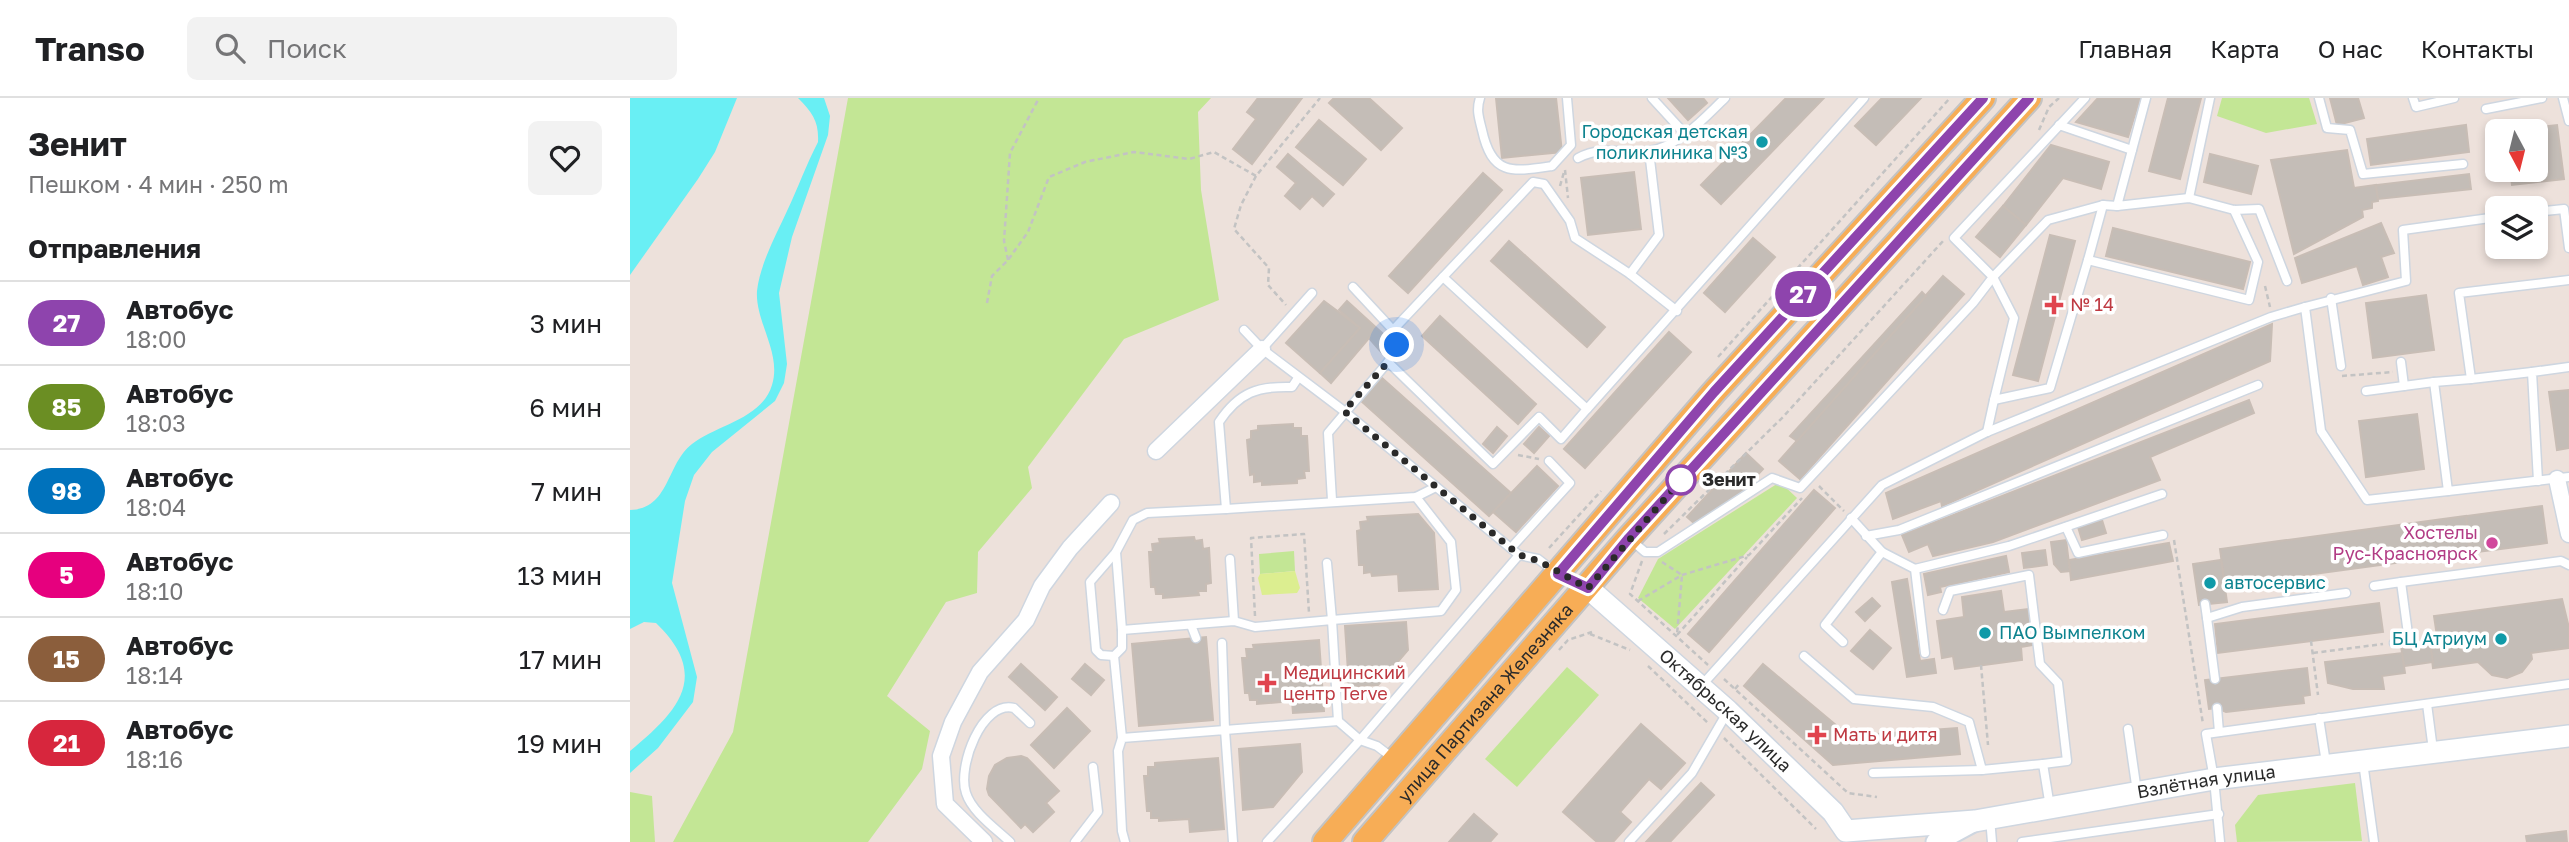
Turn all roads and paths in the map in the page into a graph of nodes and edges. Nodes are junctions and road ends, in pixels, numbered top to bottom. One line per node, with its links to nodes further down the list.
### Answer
1 (1039, 98): 42 (path)
2 (1320, 98): 30 (path)
3 (1480, 98): 4 (lane)
4 (1567, 98)
5 (1652, 98): 24 (lane)
6 (1725, 98): 24 (lane)
7 (1864, 98): 55 (lane)
8 (1950, 98): 59 (path)
9 (2029, 98): 96 (main road, улица Партизана Железняка)
10 (2059, 98): 23 (path)
11 (2085, 98): 22 (lane)
12 (2146, 98): 25 (lane)
13 (2210, 98): 31 (lane)
14 (2319, 98): 28 (lane)
15 (2413, 98): 16 (lane)
16 (2454, 98)
17 (2542, 98): 20 (lane)
18 (2563, 98): 21 (lane)
19 (1975, 100): 110 (main road, улица Партизана Железняка)
20 (2486, 109)
21 (2569, 121)
22 (2059, 125): 25 (lane); 46 (lane)
23 (2038, 132)
24 (1686, 135): 26 (lane)
25 (2132, 150): 34 (lane)
26 (1648, 151): 27 (lane); 44 (lane)
27 (1574, 159): 29 (path)
28 (2463, 164)
29 (1565, 169): 32 (path); 39 (path)
30 (1256, 176): 42 (path); 52 (path)
31 (2189, 198): 34 (lane); 36 (lane)
32 (1556, 200): 39 (lane); 45 (lane)
33 (2103, 205): 34 (lane); 43 (lane); 46 (lane)
34 (2117, 206)
35 (2567, 207): 37 (lane); 41 (lane)
36 (2234, 210): 43 (lane); 48 (lane)
37 (2548, 210)
38 (2485, 220): 51 (lane)
39 (1570, 221): 44 (lane)
40 (1952, 232): 97 (path)
41 (2569, 248)
42 (1008, 260): 53 (path)
43 (2088, 260): 72 (lane)
44 (1630, 274): 55 (lane)
45 (1443, 277): 57 (lane); 73 (lane)
46 (1993, 277): 72 (lane); 96 (lane)
47 (2569, 280): 67 (lane)
48 (2287, 281)
49 (1353, 287): 57 (lane)
50 (1312, 293): 58 (lane)
51 (2331, 298): 54 (lane); 61 (lane)
52 (1283, 302)
53 (988, 303)
54 (2305, 307): 75 (lane); 83 (lane)
55 (1677, 311): 73 (lane)
56 (1244, 330): 58 (lane)
57 (1393, 330): 60 (lane)
58 (1262, 349): 66 (lane); 76 (street)
59 (1717, 359)
60 (1388, 362): 74 (lane); 77 (lane)
61 (2341, 366)
62 (2402, 367): 65 (path); 70 (lane)
63 (2569, 367): 64 (lane)
64 (2532, 372): 67 (lane); 80 (lane)
65 (2357, 377)
66 (1298, 378): 74 (lane); 90 (lane)
67 (2471, 379): 68 (lane)
68 (2434, 382): 70 (lane); 83 (lane)
69 (2258, 384): 95 (lane)
70 (2404, 386): 71 (lane)
71 (2367, 391)
72 (1994, 400): 75 (lane)
73 (1587, 409): 77 (lane)
74 (1344, 411): 82 (lane); 88 (lane)
75 (1987, 432): 91 (lane)
76 (1156, 451)
77 (1505, 452): 78 (path)
78 (1549, 461): 99 (lane)
79 (2563, 478): 80 (lane); 93 (street)
80 (2538, 481): 83 (lane)
81 (1816, 483): 91 (path)
82 (1436, 487): 87 (lane); 99 (lane)
83 (2448, 491)
84 (1808, 492): 104 (path)
85 (1610, 494): 100 (path)
86 (2162, 494): 92 (lane)
87 (1416, 497): 88 (lane); 121 (lane)
88 (1332, 500): 90 (lane)
89 (1111, 503): 176 (street)
90 (1226, 509): 101 (lane)
91 (1851, 518): 95 (lane); 140 (lane)
92 (2066, 527): 94 (lane); 109 (lane)
93 (2569, 534)
94 (2163, 535)
95 (1866, 536): 102 (lane)
96 (1629, 538): 114 (main road, улица Партизана Железняка)
97 (1659, 539)
98 (2174, 542): 156 (path)
99 (1511, 548): 103 (lane)
100 (1549, 548)
101 (1116, 552): 126 (lane); 137 (lane)
102 (1882, 552): 109 (lane); 130 (lane)
103 (1519, 555): 110 (lane); 159 (lane)
104 (1749, 555): 111 (path); 127 (path)
105 (1230, 559): 122 (lane)
106 (1658, 559): 111 (path)
107 (1327, 564): 121 (lane)
108 (2569, 565): 112 (lane)
109 (1914, 569): 135 (lane)
110 (1558, 574): 114 (main road); 161 (main road, улица Партизана Железняка)
111 (1682, 575): 117 (path); 127 (path)
112 (2401, 582): 113 (lane); 132 (lane)
113 (2374, 586)
114 (1588, 588): 144 (main road, Октябрьская улица); 175 (main road, улица Партизана Железняка)
115 (2346, 593): 120 (lane)
116 (1630, 594): 117 (path)
117 (1639, 601): 127 (path)
118 (2205, 604): 120 (lane)
119 (1943, 610): 163 (lane)
120 (2207, 618): 141 (lane)
121 (1332, 620): 123 (lane); 151 (lane)
122 (1234, 621): 124 (lane); 125 (lane)
123 (1310, 623): 125 (lane); 125 (path)
124 (1191, 625): 126 (lane); 128 (lane)
125 (1255, 627)
126 (1122, 630): 133 (lane)
127 (1677, 635): 140 (path)
128 (1196, 638)
129 (2311, 641): 136 (path)
130 (1843, 642)
131 (1222, 643): 154 (lane)
132 (2394, 643): 136 (path)
133 (1122, 648): 134 (lane); 137 (lane)
134 (1132, 648)
135 (1925, 653)
136 (2313, 653): 146 (path)
137 (1114, 656): 158 (lane)
138 (1804, 656): 166 (lane)
139 (1981, 665): 166 (path)
140 (1714, 670): 144 (lane); 145 (path)
141 (2215, 679)
142 (1740, 683): 145 (path)
143 (2569, 684): 147 (lane)
144 (1700, 687): 149 (main road, Октябрьская улица)
145 (1735, 689): 170 (path)
146 (2318, 695)
147 (2427, 704): 150 (lane); 160 (lane)
148 (2217, 708): 155 (lane)
149 (1728, 711): 174 (main road, Октябрьская улица); 183 (lane)
150 (2319, 718): 155 (lane); 164 (lane)
151 (1338, 721): 154 (lane); 159 (lane)
152 (1030, 723): 177 (lane)
153 (2128, 729): 169 (lane)
154 (1226, 730): 158 (lane); 180 (lane)
155 (2219, 732): 156 (lane)
156 (2206, 734): 168 (lane)
157 (2569, 736): 160 (main road, Взлётная улица)
158 (1122, 737): 179 (lane)
159 (1360, 740): 161 (lane); 181 (lane)
160 (2434, 752): 162 (main road, Взлётная улица)
161 (1397, 760): 182 (main road, улица Партизана Железняка)
162 (2363, 761): 164 (main road, Взлётная улица); 188 (lane)
163 (2043, 764): 166 (lane); 171 (lane)
164 (2326, 766): 168 (main road, Взлётная улица)
165 (1093, 767): 178 (lane)
166 (1982, 770): 167 (lane)
167 (1873, 773)
168 (2214, 779): 169 (main road, Взлётная улица); 172 (lane)
169 (2137, 792): 171 (main road, Взлётная улица)
170 (1877, 797)
171 (2050, 809): 173 (main road, Взлётная улица)
172 (2218, 814): 186 (lane); 187 (lane)
173 (1983, 820): 174 (main road, Взлётная улица); 184 (street); 185 (lane)
174 (1847, 836)
175 (1370, 840)
176 (984, 842)
177 (1010, 842)
178 (1075, 842)
179 (1125, 842)
180 (1233, 842)
181 (1267, 842)
182 (1325, 842)
183 (1629, 842)
184 (1936, 842)
185 (1992, 842)
186 (2022, 842)
187 (2220, 842)
188 (2374, 842)

